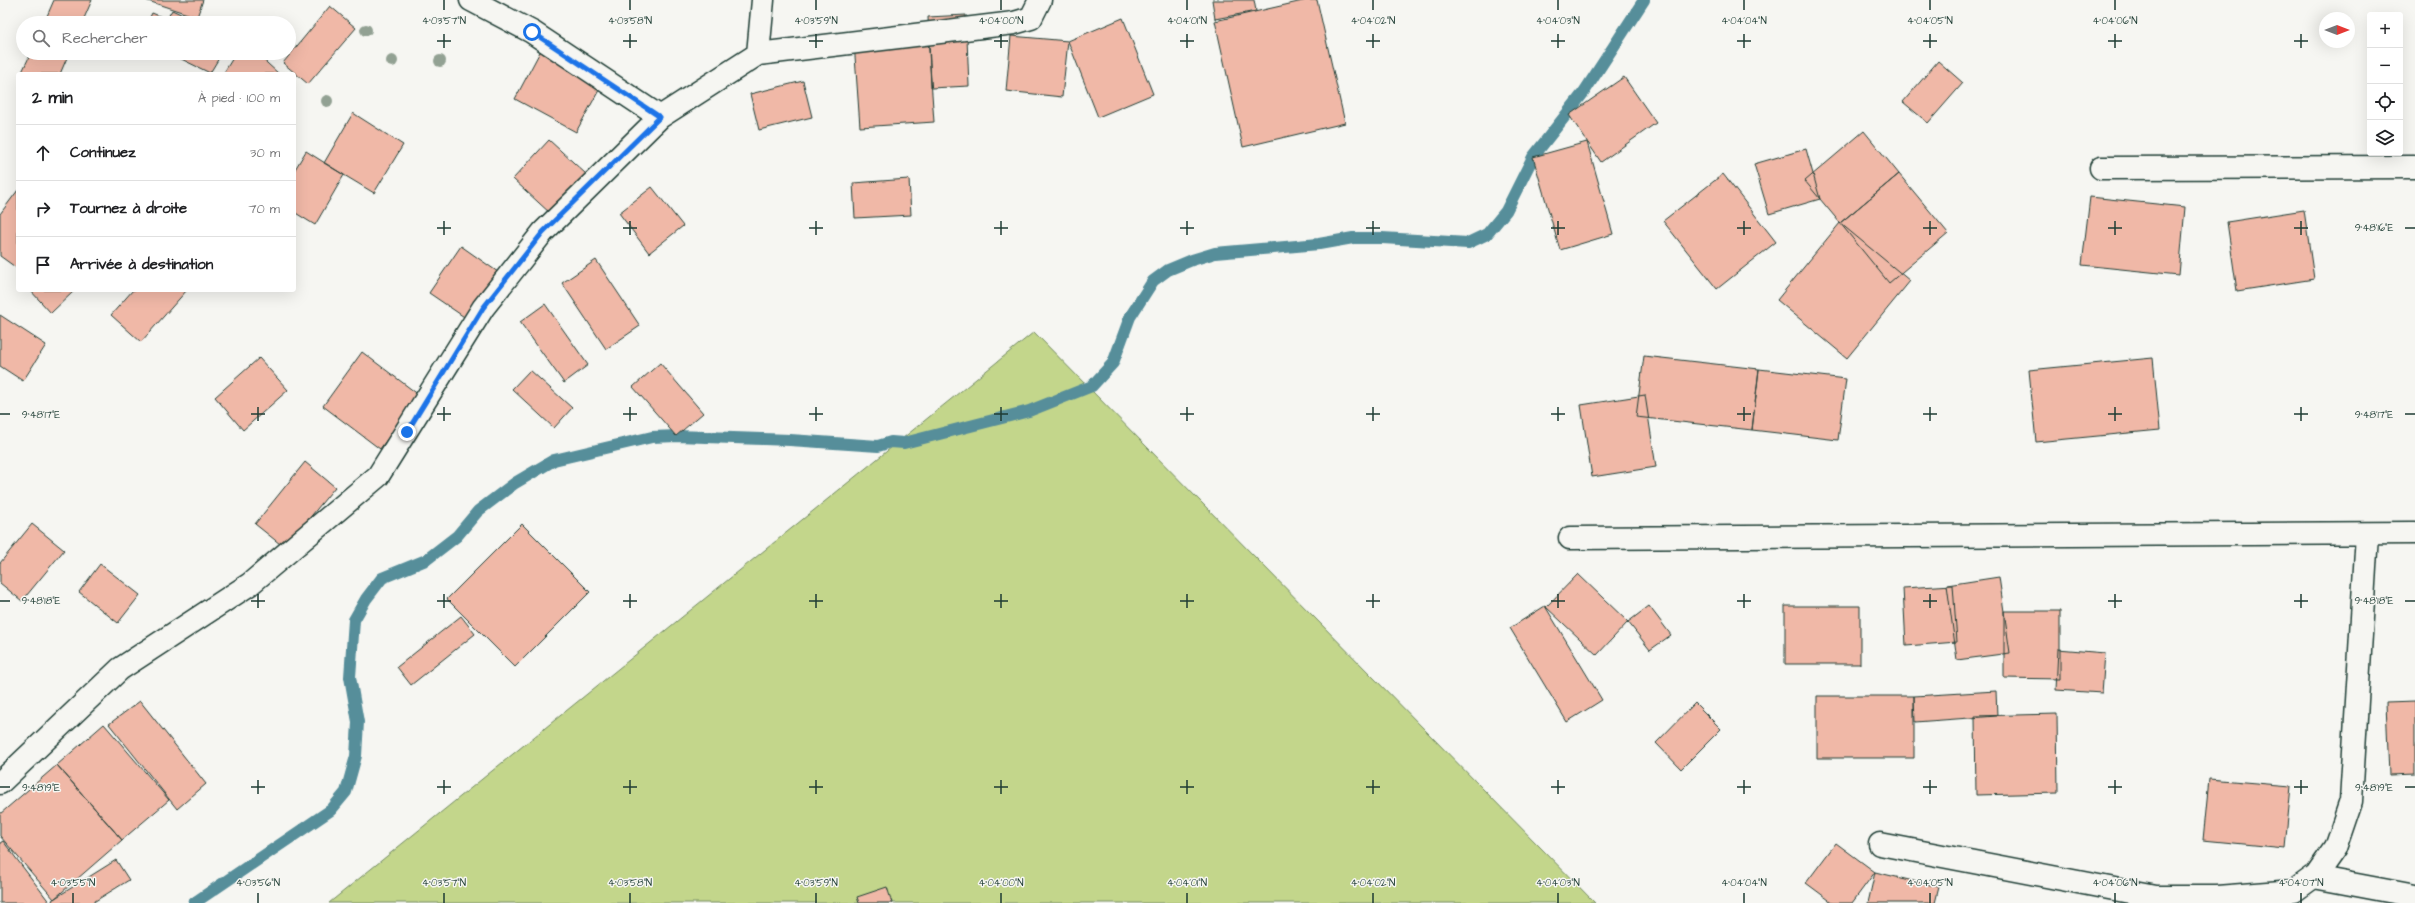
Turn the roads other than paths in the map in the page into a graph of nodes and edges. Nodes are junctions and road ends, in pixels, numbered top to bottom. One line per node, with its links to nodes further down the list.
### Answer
1 (471, 0): 5 (street)
2 (763, 0): 4 (street)
3 (1040, 0): 4 (street)
4 (758, 54): 5 (street)
5 (660, 117): 11 (street)
6 (2415, 167): 7 (street)
7 (2101, 168)
8 (2415, 533): 9 (street)
9 (2367, 534): 10 (street); 13 (street)
10 (1570, 538)
11 (0, 783)
12 (1880, 844): 13 (street)
13 (2314, 877): 14 (street)
14 (2415, 896)

